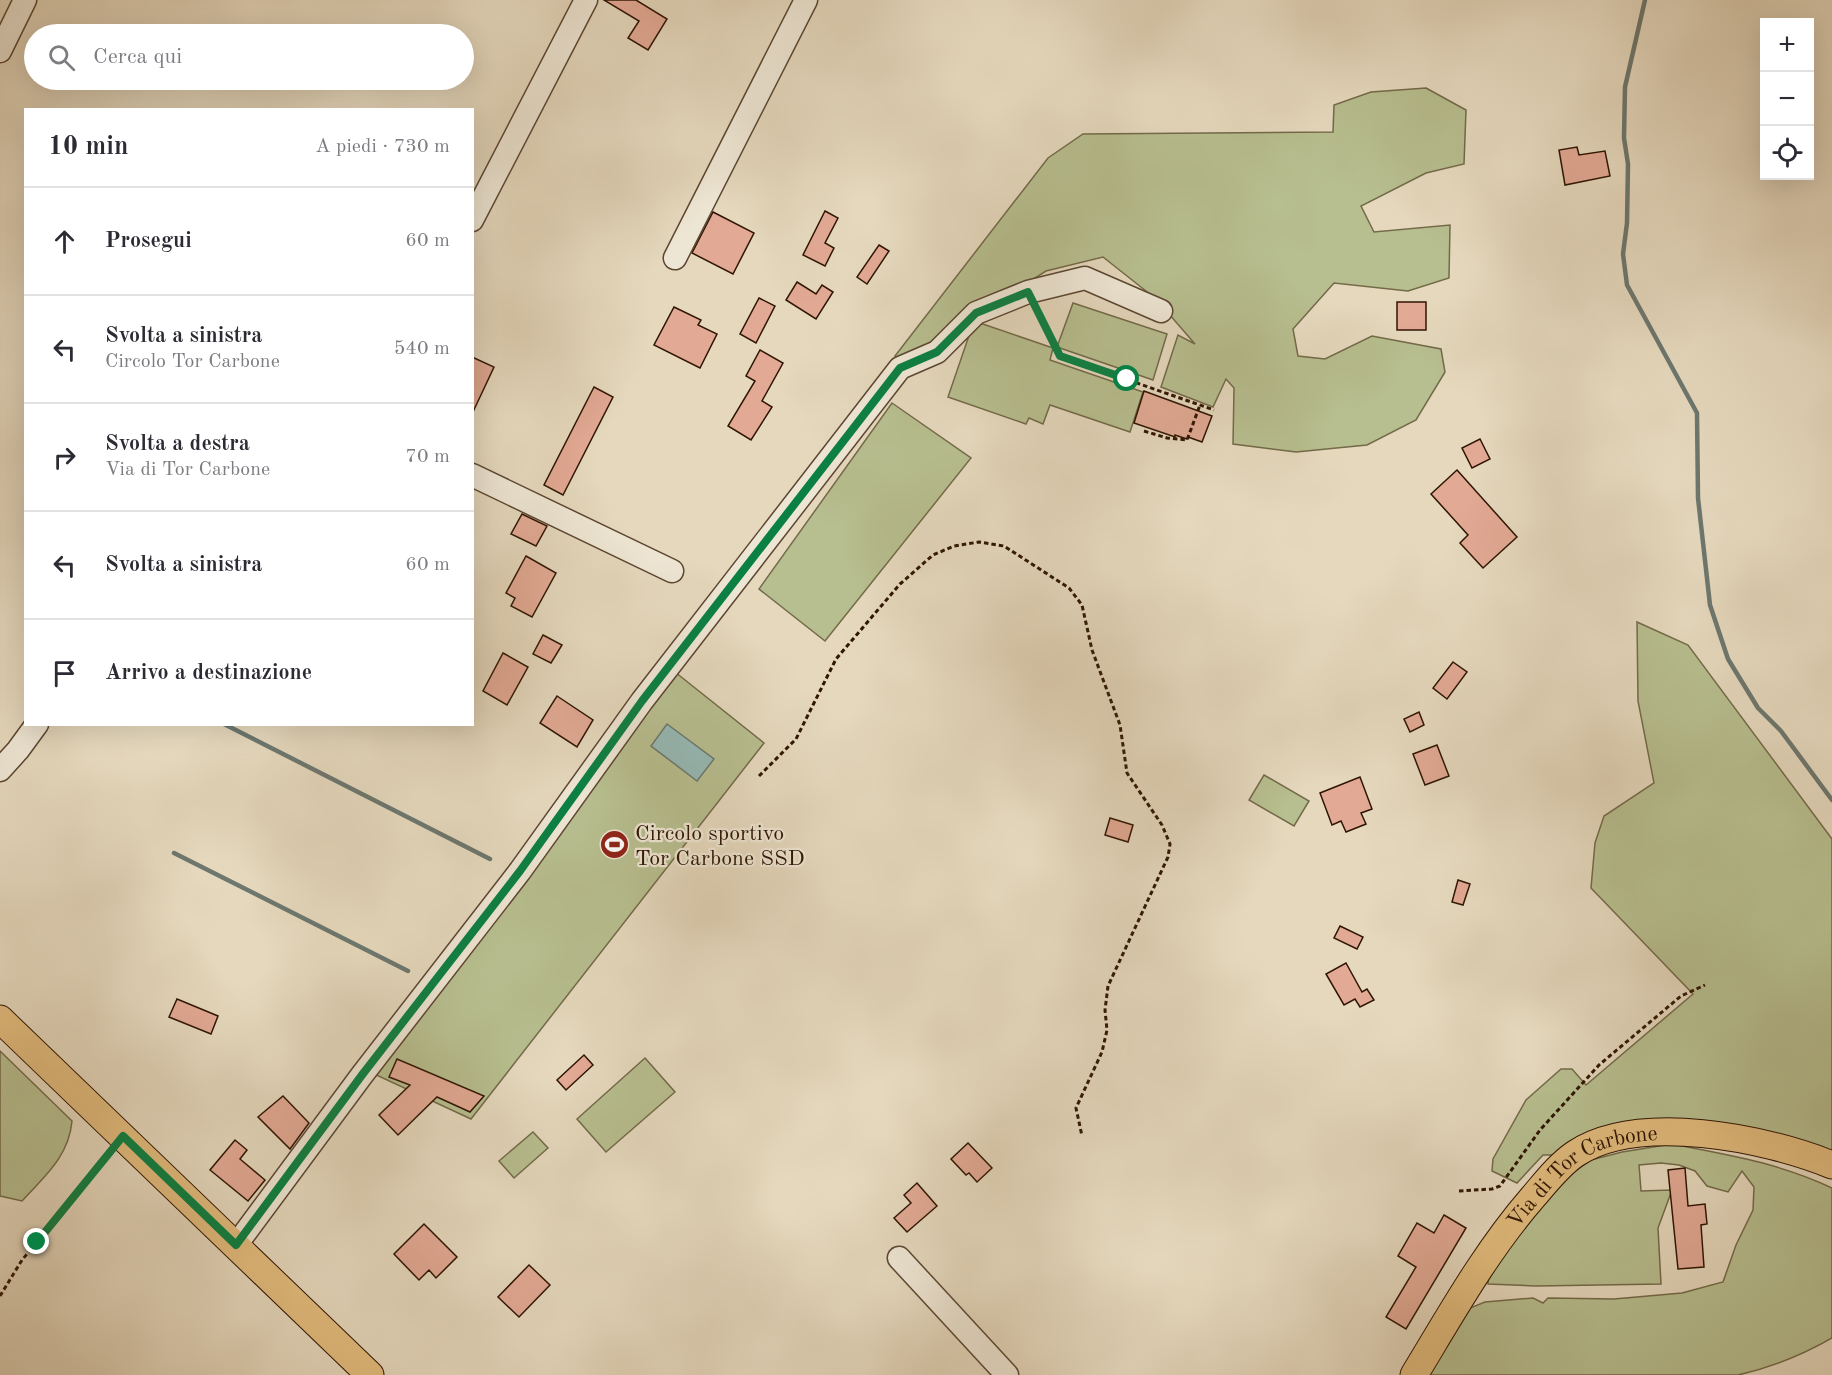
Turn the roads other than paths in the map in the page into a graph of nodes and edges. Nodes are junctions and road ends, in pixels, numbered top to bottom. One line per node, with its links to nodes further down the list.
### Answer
1 (25, 0): 4 (street)
2 (586, 0): 5 (street)
3 (806, 0): 6 (street)
4 (0, 51)
5 (474, 216)
6 (675, 258)
7 (1161, 311): 14 (street)
8 (474, 476): 9 (street)
9 (672, 571)
10 (36, 726): 11 (street)
11 (0, 770)
12 (0, 1019): 14 (main road)
13 (1832, 1165): 18 (main road, Via di Tor Carbone)
14 (236, 1245): 16 (main road)
15 (899, 1258): 17 (street)
16 (370, 1375)
17 (1007, 1375)
18 (1414, 1375)

